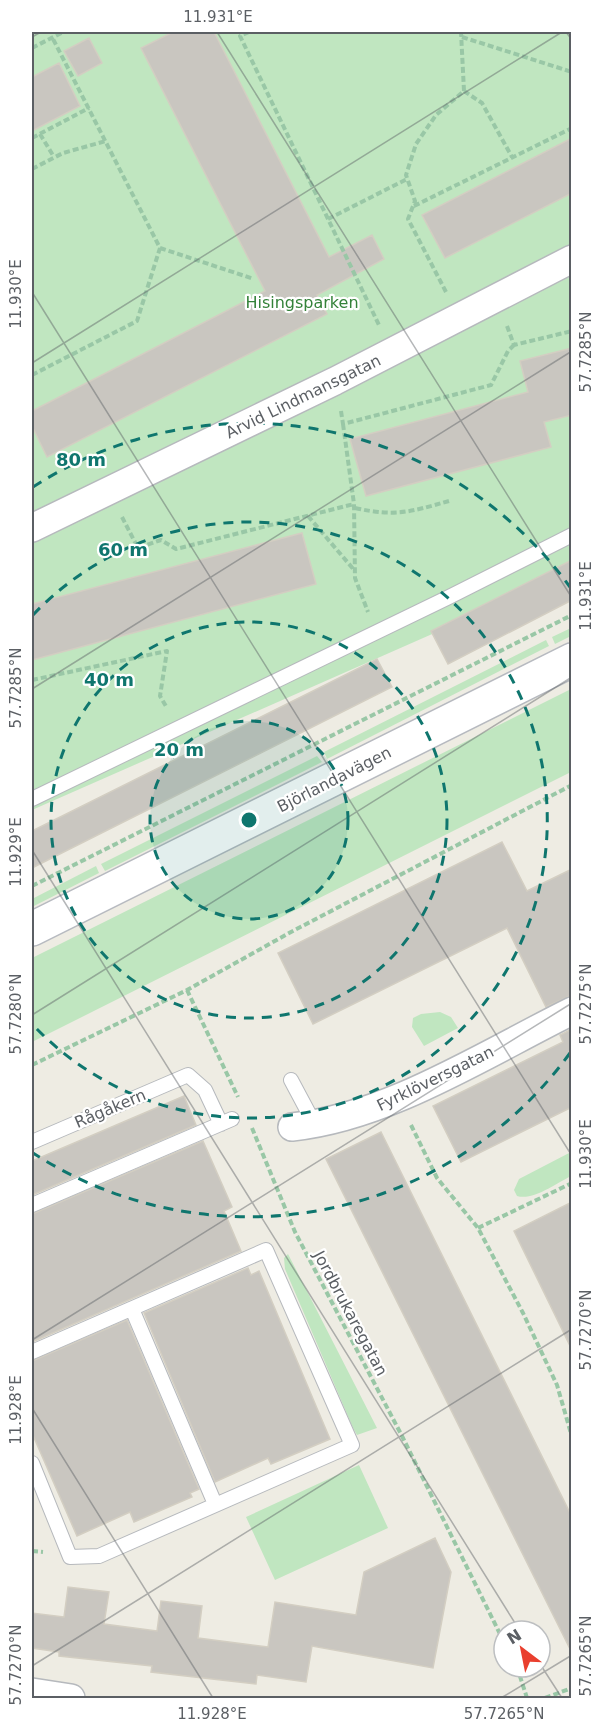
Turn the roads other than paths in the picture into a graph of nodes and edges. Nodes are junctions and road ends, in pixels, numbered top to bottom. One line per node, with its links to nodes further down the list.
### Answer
1 (572, 259): 2 (street, Arvid Lindmansgatan)
2 (32, 528)
3 (572, 535): 5 (lane)
4 (572, 660): 6 (street, Björlandavägen)
5 (32, 799)
6 (32, 929)
7 (572, 1011): 9 (street, Fyrklöversgatan)
8 (291, 1080): 9 (lane)
9 (304, 1126)
10 (32, 1142): 11 (lane, Rågåkern)
11 (32, 1205)
12 (132, 1309): 13 (lane); 15 (lane); 15 (lane)
13 (32, 1352)
14 (32, 1463): 15 (lane)
15 (215, 1504)
16 (32, 1692): 17 (street)
17 (71, 1698)

